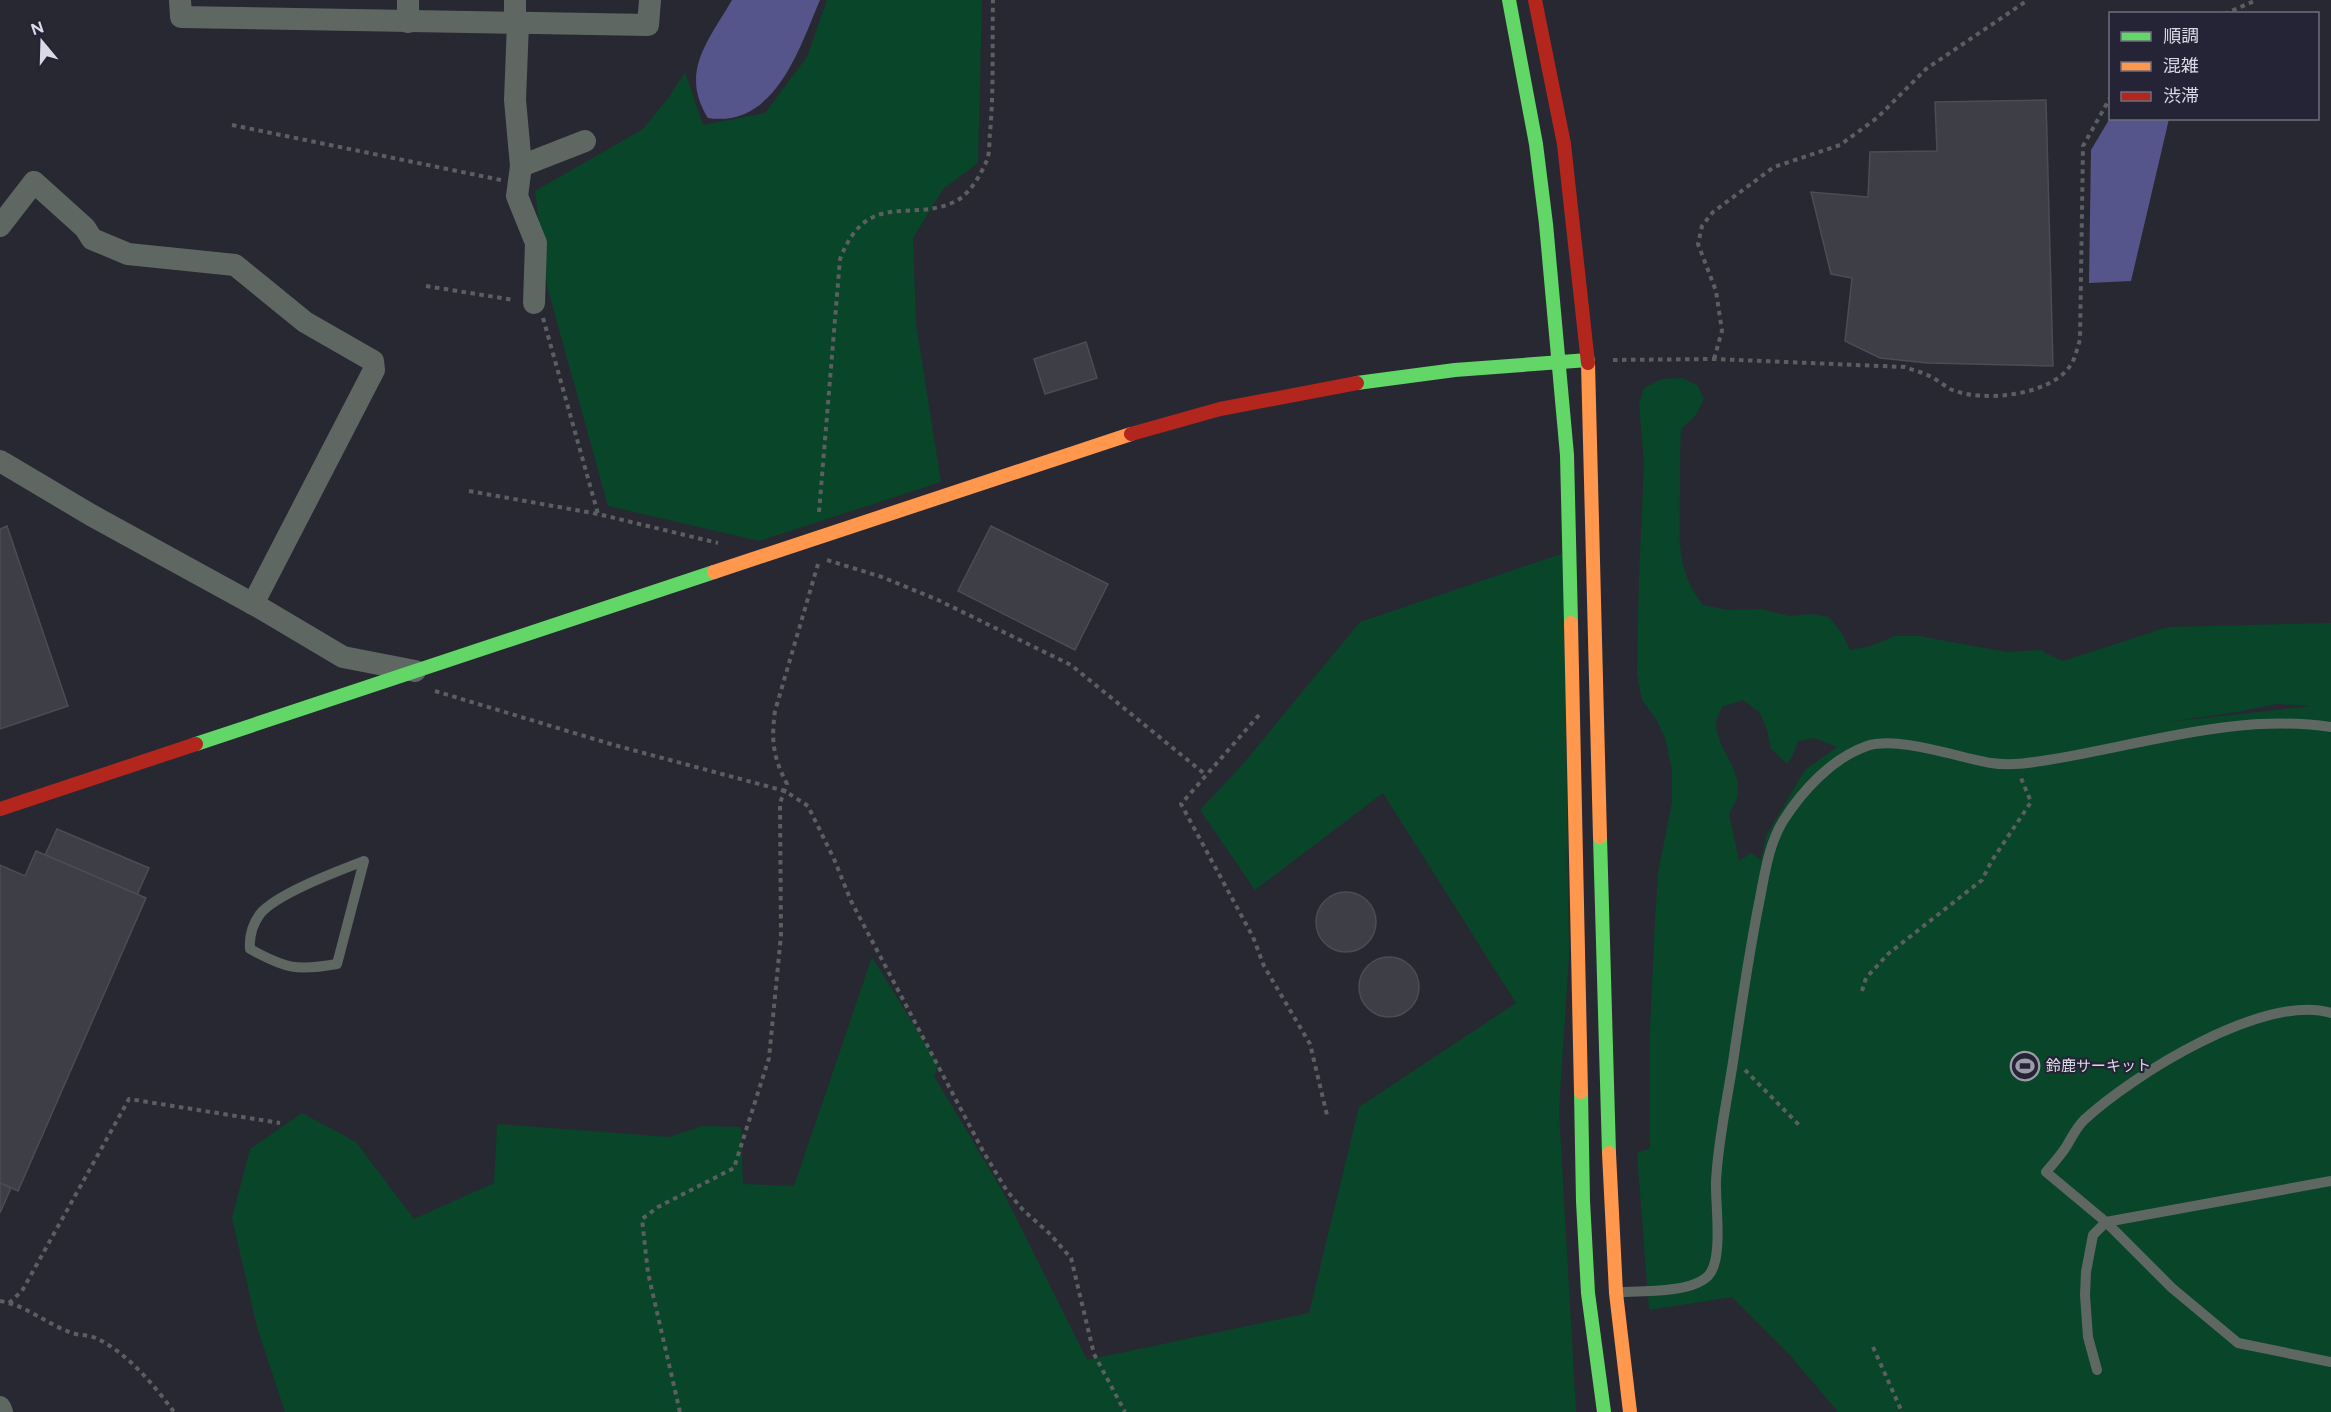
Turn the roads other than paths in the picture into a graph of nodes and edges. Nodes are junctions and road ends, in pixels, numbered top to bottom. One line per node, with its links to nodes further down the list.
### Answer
1 (180, 0): 6 (street)
2 (515, 0): 8 (street)
3 (650, 0): 8 (street)
4 (1509, 0): 14 (street)
5 (1535, 0): 13 (street)
6 (299, 10): 7 (street)
7 (408, 11): 8 (street)
8 (517, 23): 10 (street)
9 (585, 141): 10 (street)
10 (520, 174): 12 (street)
11 (0, 226): 16 (street)
12 (534, 303)
13 (1588, 360): 14 (street); 24 (street)
14 (1560, 362): 17 (street); 29 (street)
15 (0, 461): 16 (street)
16 (253, 604): 17 (street)
17 (415, 671): 19 (street)
18 (2331, 727): 24 (lane)
19 (0, 809)
20 (364, 861): 20 (lane)
21 (2331, 1013): 23 (lane)
22 (2331, 1181): 23 (lane)
23 (2106, 1222): 25 (lane); 26 (lane)
24 (1616, 1293): 30 (street)
25 (2331, 1362)
26 (2097, 1370)
27 (0, 1407): 28 (street)
28 (2, 1412)
29 (1604, 1412)
30 (1630, 1412)

